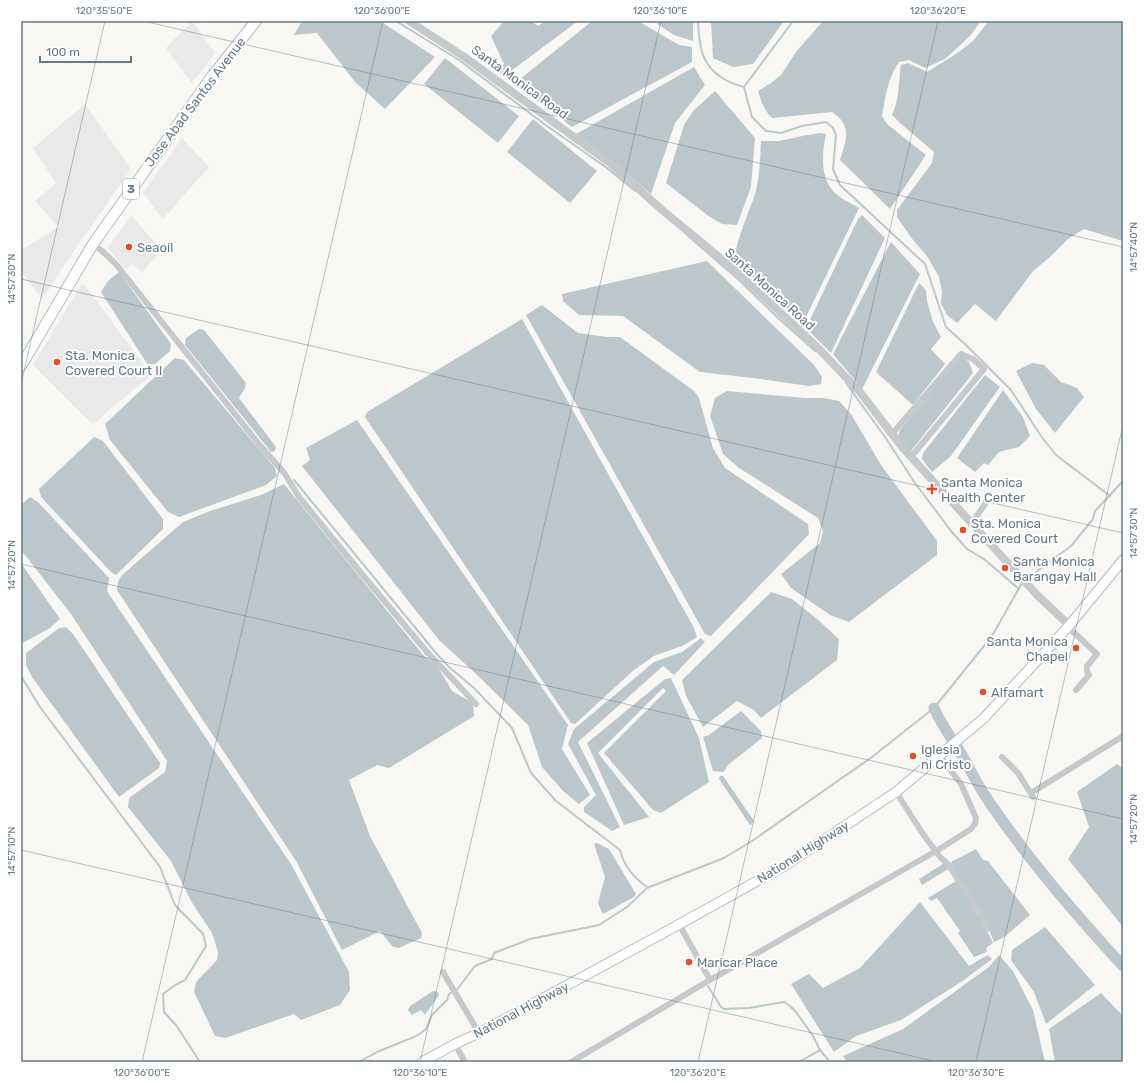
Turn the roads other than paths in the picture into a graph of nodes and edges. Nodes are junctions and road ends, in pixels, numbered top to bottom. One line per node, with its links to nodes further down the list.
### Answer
1 (256, 21): 3 (highway, Jose Abad Santos Avenue / 3)
2 (409, 21): 5 (street, Santa Monica Road)
3 (93, 244): 4 (highway, Jose Abad Santos Avenue / 3); 12 (street)
4 (21, 366)
5 (892, 434): 6 (street, Santa Monica Road); 6 (street)
6 (911, 457): 8 (street, Santa Monica Road)
7 (985, 504): 8 (street)
8 (972, 523): 10 (street, Santa Monica Road)
9 (1123, 560): 10 (main road, National Highway)
10 (1069, 626): 11 (street); 14 (main road, National Highway)
11 (1076, 690)
12 (476, 704)
13 (1123, 736): 15 (street)
14 (941, 755): 16 (main road, National Highway); 17 (street)
15 (1002, 757)
16 (896, 792): 17 (street); 18 (main road, National Highway)
17 (936, 852): 19 (street); 21 (street)
18 (680, 924): 21 (street); 22 (main road, National Highway)
19 (987, 929)
20 (443, 972): 22 (street)
21 (710, 980): 26 (street)
22 (479, 1033): 23 (main road, National Highway)
23 (455, 1044): 24 (main road, National Highway); 25 (street)
24 (422, 1062)
25 (465, 1062)
26 (571, 1062)

